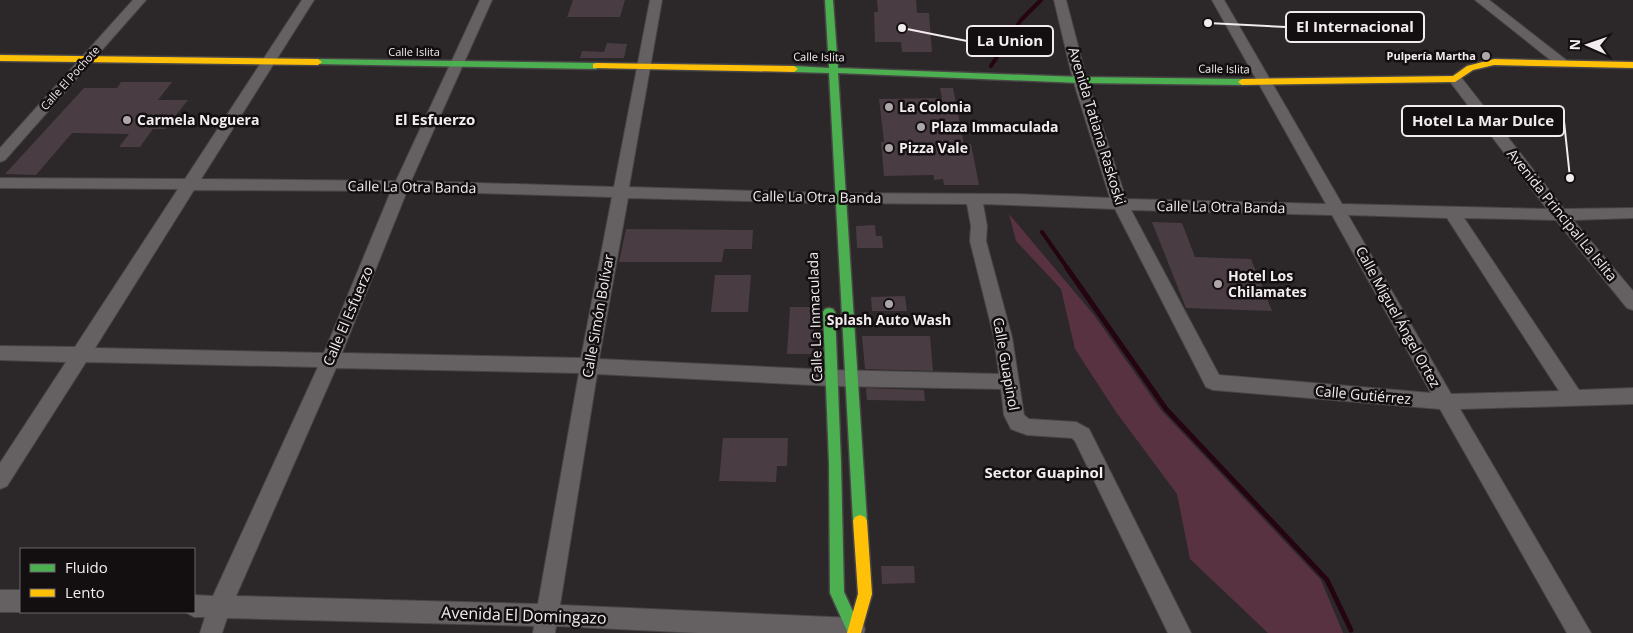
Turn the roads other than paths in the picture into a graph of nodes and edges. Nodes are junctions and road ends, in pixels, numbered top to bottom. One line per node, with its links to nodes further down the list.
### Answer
1 (140, 0): 11 (street, Calle El Pochote)
2 (308, 0): 12 (street)
3 (486, 0): 14 (street, Calle El Esfuerzo)
4 (656, 0): 16 (street, Calle Simón Bolívar)
5 (819, 0): 17 (street)
6 (829, 0): 18 (street, Calle La Inmaculada)
7 (1060, 0): 20 (street, Avenida Tatiana Raskoski)
8 (1218, 0): 21 (street, Calle Miguel Ángel Ortez)
9 (1481, 0): 13 (street)
10 (0, 58): 11 (street, Calle Islita)
11 (87, 58): 12 (street, Calle Islita); 25 (street, Calle El Pochote)
12 (268, 63): 14 (street, Calle Islita); 27 (street)
13 (1563, 63): 15 (street, Calle Islita); 19 (street, Calle Islita)
14 (456, 64): 16 (street, Calle Islita); 28 (street, Calle El Esfuerzo)
15 (1633, 65)
16 (643, 67): 17 (street, Calle Islita); 29 (street, Calle Simón Bolívar)
17 (821, 69): 18 (street, Calle Islita); 22 (street)
18 (834, 70): 20 (street, Calle Islita); 23 (street, Calle La Inmaculada)
19 (1460, 75): 21 (street, Calle Islita); 36 (street, Avenida Principal La Islita)
20 (1080, 80): 21 (street, Calle Islita); 32 (street, Avenida Tatiana Raskoski)
21 (1266, 82): 33 (street, Calle Miguel Ángel Ortez)
22 (822, 85)
23 (836, 101): 24 (street); 30 (street, Calle La Inmaculada)
24 (822, 102)
25 (0, 157)
26 (0, 182): 27 (street, Calle La Otra Banda)
27 (192, 183): 28 (street, Calle La Otra Banda); 40 (street)
28 (402, 186): 29 (street, Calle La Otra Banda); 41 (street, Calle El Esfuerzo)
29 (620, 192): 30 (street, Calle La Otra Banda); 42 (street, Calle Simón Bolívar)
30 (842, 197): 31 (street, Calle La Otra Banda); 43 (street, Calle La Inmaculada)
31 (974, 199): 32 (street, Calle La Otra Banda); 44 (street, Calle Guapinol)
32 (1120, 204): 33 (street, Calle La Otra Banda); 45 (street, Avenida Tatiana Raskoski)
33 (1338, 210): 34 (street, Calle La Otra Banda); 48 (street, Calle Miguel Ángel Ortez)
34 (1452, 212): 36 (street, Calle La Otra Banda); 47 (street)
35 (1633, 213): 36 (street, Calle La Otra Banda)
36 (1560, 215): 38 (street, Avenida Principal La Islita)
37 (829, 302): 43 (street, Calle La Inmaculada)
38 (1633, 303)
39 (0, 353): 40 (street)
40 (80, 354): 41 (street); 49 (street)
41 (330, 360): 42 (street); 53 (street, Calle El Esfuerzo)
42 (588, 366): 43 (street); 54 (street, Calle Simón Bolívar)
43 (841, 378): 44 (street); 55 (street, Calle La Inmaculada); 55 (street, Calle La Inmaculada)
44 (1010, 382): 57 (street, Calle Guapinol)
45 (1213, 382): 48 (street, Calle Gutiérrez)
46 (1633, 396): 47 (street, Calle Gutiérrez)
47 (1573, 397): 48 (street, Calle Gutiérrez)
48 (1446, 402): 58 (street, Calle Miguel Ángel Ortez)
49 (0, 480)
50 (0, 600): 51 (street)
51 (20, 601)
52 (195, 606): 53 (street, Avenida El Domingazo)
53 (220, 606): 54 (street, Avenida El Domingazo); 56 (street, Calle El Esfuerzo)
54 (546, 624): 55 (street, Avenida El Domingazo)
55 (854, 631)
56 (211, 633)
57 (1180, 633)
58 (1580, 633)

